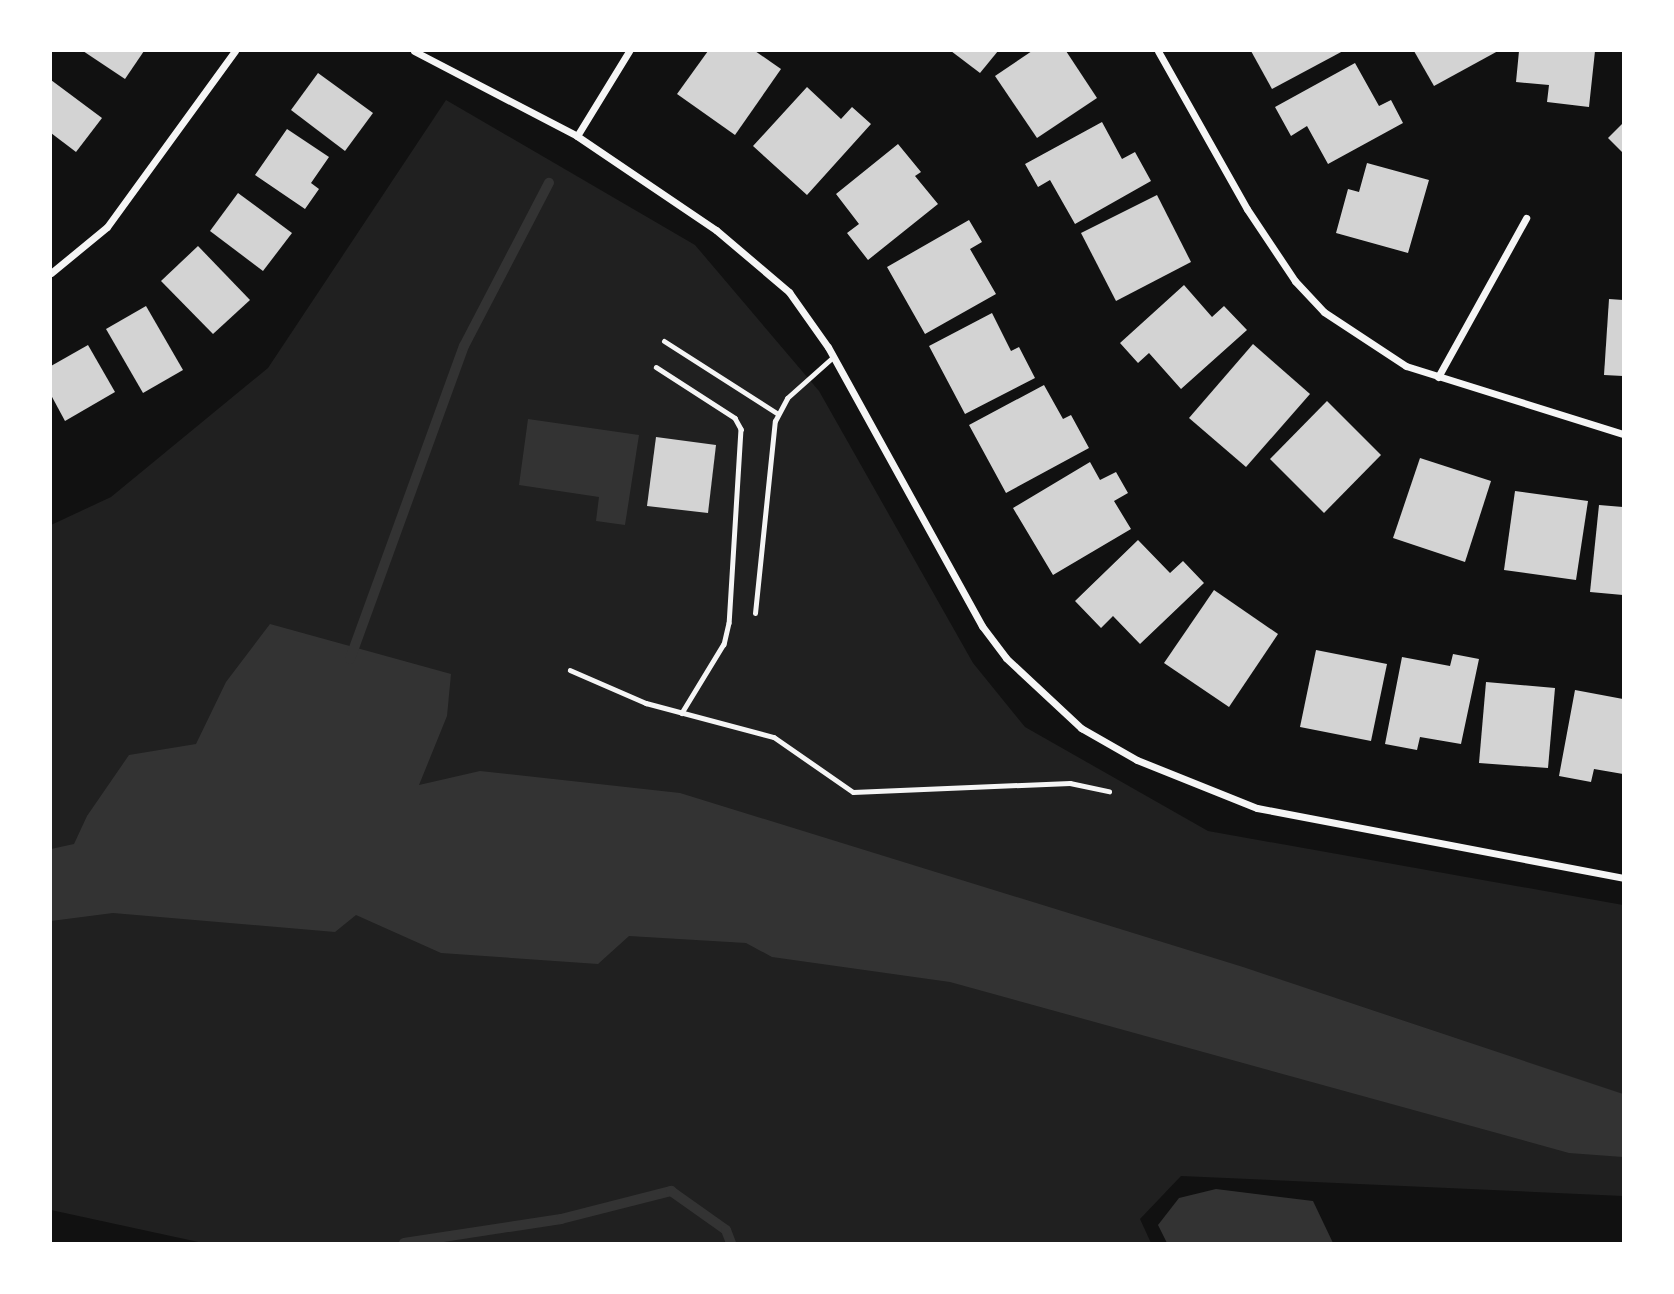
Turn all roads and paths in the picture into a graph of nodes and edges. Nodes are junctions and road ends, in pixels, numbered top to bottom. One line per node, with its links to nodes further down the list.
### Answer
1 (234, 51): 7 (street)
2 (414, 51): 5 (street)
3 (629, 51): 5 (street)
4 (1158, 51): 11 (street)
5 (577, 136): 9 (street)
6 (1526, 218): 11 (street)
7 (51, 273)
8 (664, 341): 12 (lane)
9 (833, 357): 12 (lane); 18 (street)
10 (656, 367): 16 (path)
11 (1438, 377): 13 (street)
12 (778, 414): 14 (lane)
13 (1623, 435)
14 (755, 613)
15 (570, 670): 16 (path)
16 (682, 713): 17 (path)
17 (1110, 791)
18 (1623, 878)

